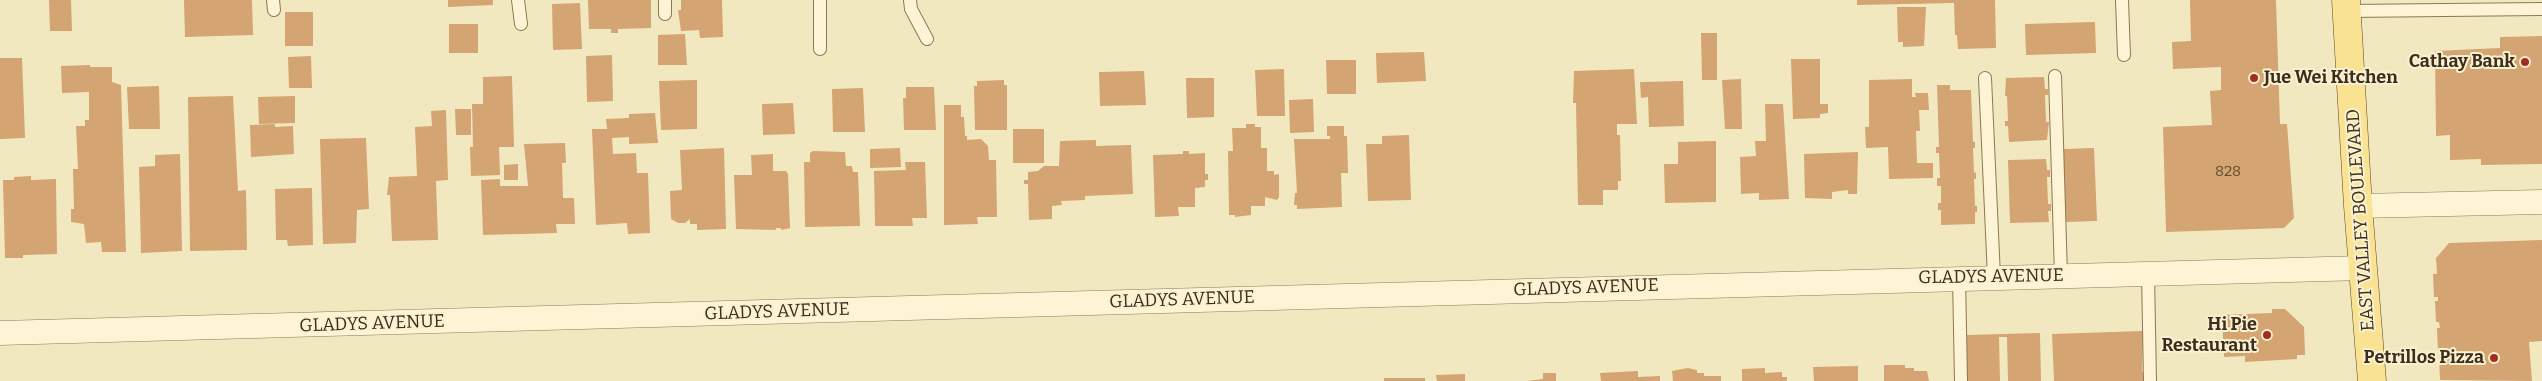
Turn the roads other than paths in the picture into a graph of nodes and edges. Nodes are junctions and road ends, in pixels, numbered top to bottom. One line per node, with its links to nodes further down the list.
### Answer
1 (518, 0): 9 (lane)
2 (665, 0): 8 (lane)
3 (820, 0): 11 (lane)
4 (910, 0): 10 (lane)
5 (2122, 0): 12 (lane)
6 (2346, 5): 7 (lane); 16 (main road, EAST VALLEY BOULEVARD)
7 (2542, 9)
8 (665, 14)
9 (521, 24)
10 (927, 39)
11 (820, 49)
12 (2124, 55)
13 (2055, 76): 19 (lane)
14 (1985, 78): 21 (lane)
15 (2542, 202): 16 (street)
16 (2358, 206): 17 (main road, EAST VALLEY BOULEVARD)
17 (2363, 268): 18 (street, GLADYS AVENUE); 25 (main road, EAST VALLEY BOULEVARD)
18 (2148, 273): 19 (street, GLADYS AVENUE); 24 (lane)
19 (2061, 276): 21 (street, GLADYS AVENUE)
20 (1958, 277): 21 (street, GLADYS AVENUE); 22 (street, GLADYS AVENUE); 23 (lane)
21 (1994, 277)
22 (0, 334)
23 (1961, 381)
24 (2150, 381)
25 (2372, 381)

